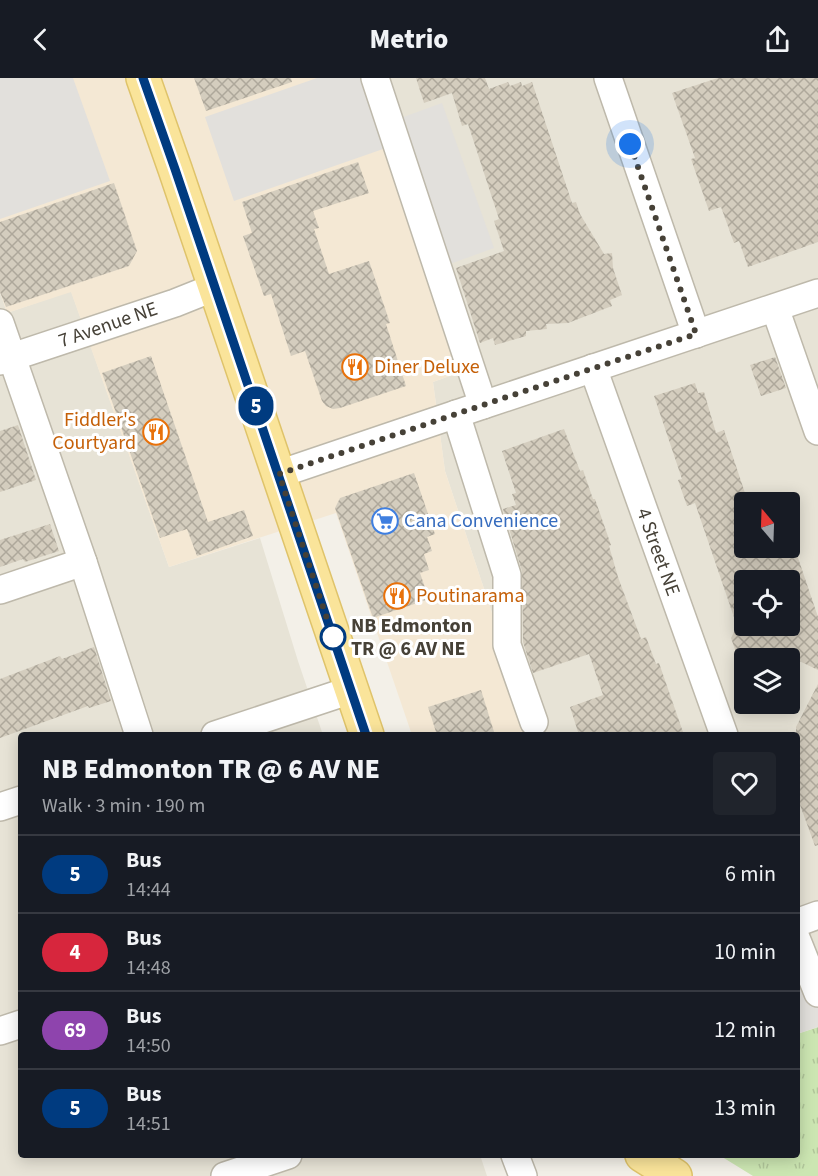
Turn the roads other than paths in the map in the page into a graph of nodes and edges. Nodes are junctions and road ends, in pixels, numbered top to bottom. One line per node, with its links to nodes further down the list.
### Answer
1 (143, 78): 4 (main road)
2 (375, 78): 11 (street)
3 (608, 78): 8 (street)
4 (215, 287): 9 (street, 7 Avenue NE); 14 (main road)
5 (818, 293): 6 (street)
6 (775, 308): 8 (street); 13 (street)
7 (0, 323): 9 (street)
8 (696, 334): 10 (street)
9 (6, 359): 15 (street)
10 (593, 368): 11 (street); 22 (street, 4 Street NE)
11 (483, 405): 12 (street)
12 (456, 414): 14 (street); 18 (street)
13 (818, 431)
14 (279, 474): 17 (main road)
15 (83, 562): 16 (street); 19 (street)
16 (0, 590)
17 (351, 690): 20 (street); 21 (main road)
18 (534, 722)
19 (138, 732)
20 (224, 732)
21 (365, 732)
22 (723, 732)
23 (18, 801): 24 (street)
24 (0, 807)
25 (818, 915): 26 (street)
26 (800, 922)
27 (800, 948): 28 (street)
28 (818, 993)
29 (18, 1025): 30 (street)
30 (0, 1031)
31 (279, 1158): 33 (street)
32 (647, 1158): 34 (main road)
33 (225, 1176)
34 (675, 1176)

